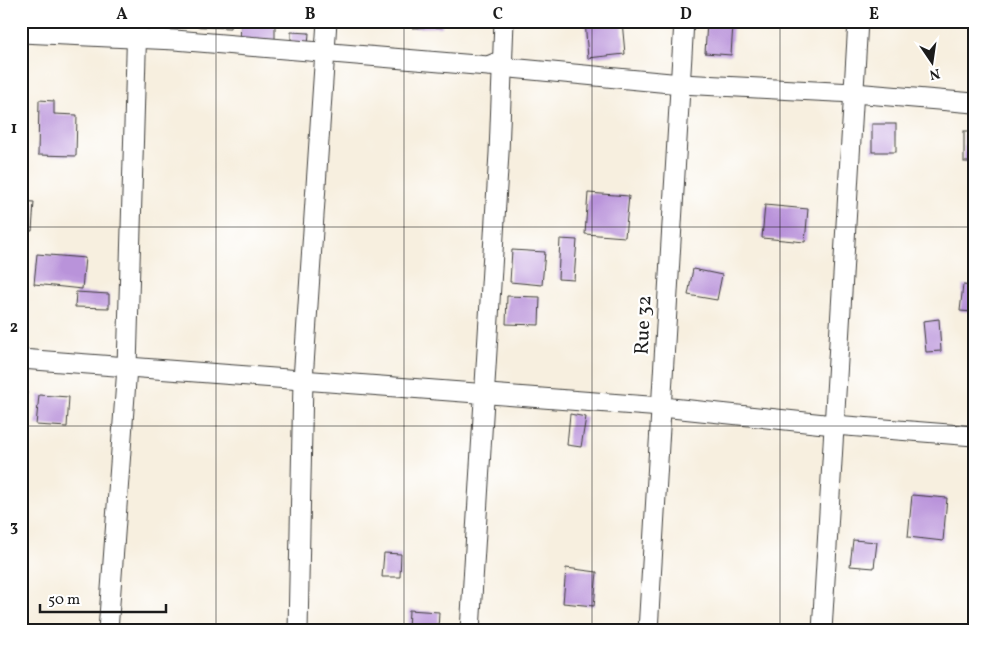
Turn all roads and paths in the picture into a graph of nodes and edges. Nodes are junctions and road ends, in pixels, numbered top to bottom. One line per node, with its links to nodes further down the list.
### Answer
1 (327, 21): 7 (street)
2 (504, 21): 8 (street)
3 (684, 21): 9 (street, Rue 32)
4 (858, 21): 10 (street)
5 (136, 30): 6 (street); 7 (street); 13 (street)
6 (21, 33)
7 (325, 53): 8 (street); 14 (street)
8 (497, 65): 9 (street); 15 (street)
9 (681, 84): 10 (street); 16 (street, Rue 32)
10 (854, 93): 11 (street); 17 (street)
11 (974, 103)
12 (21, 359): 13 (street)
13 (127, 367): 14 (street); 19 (street)
14 (303, 380): 15 (street); 20 (street)
15 (484, 394): 16 (street); 21 (street)
16 (662, 407): 17 (street); 22 (street, Rue 32)
17 (834, 425): 18 (street); 23 (street)
18 (974, 436)
19 (108, 631)
20 (298, 631)
21 (470, 631)
22 (648, 631)
23 (822, 631)

